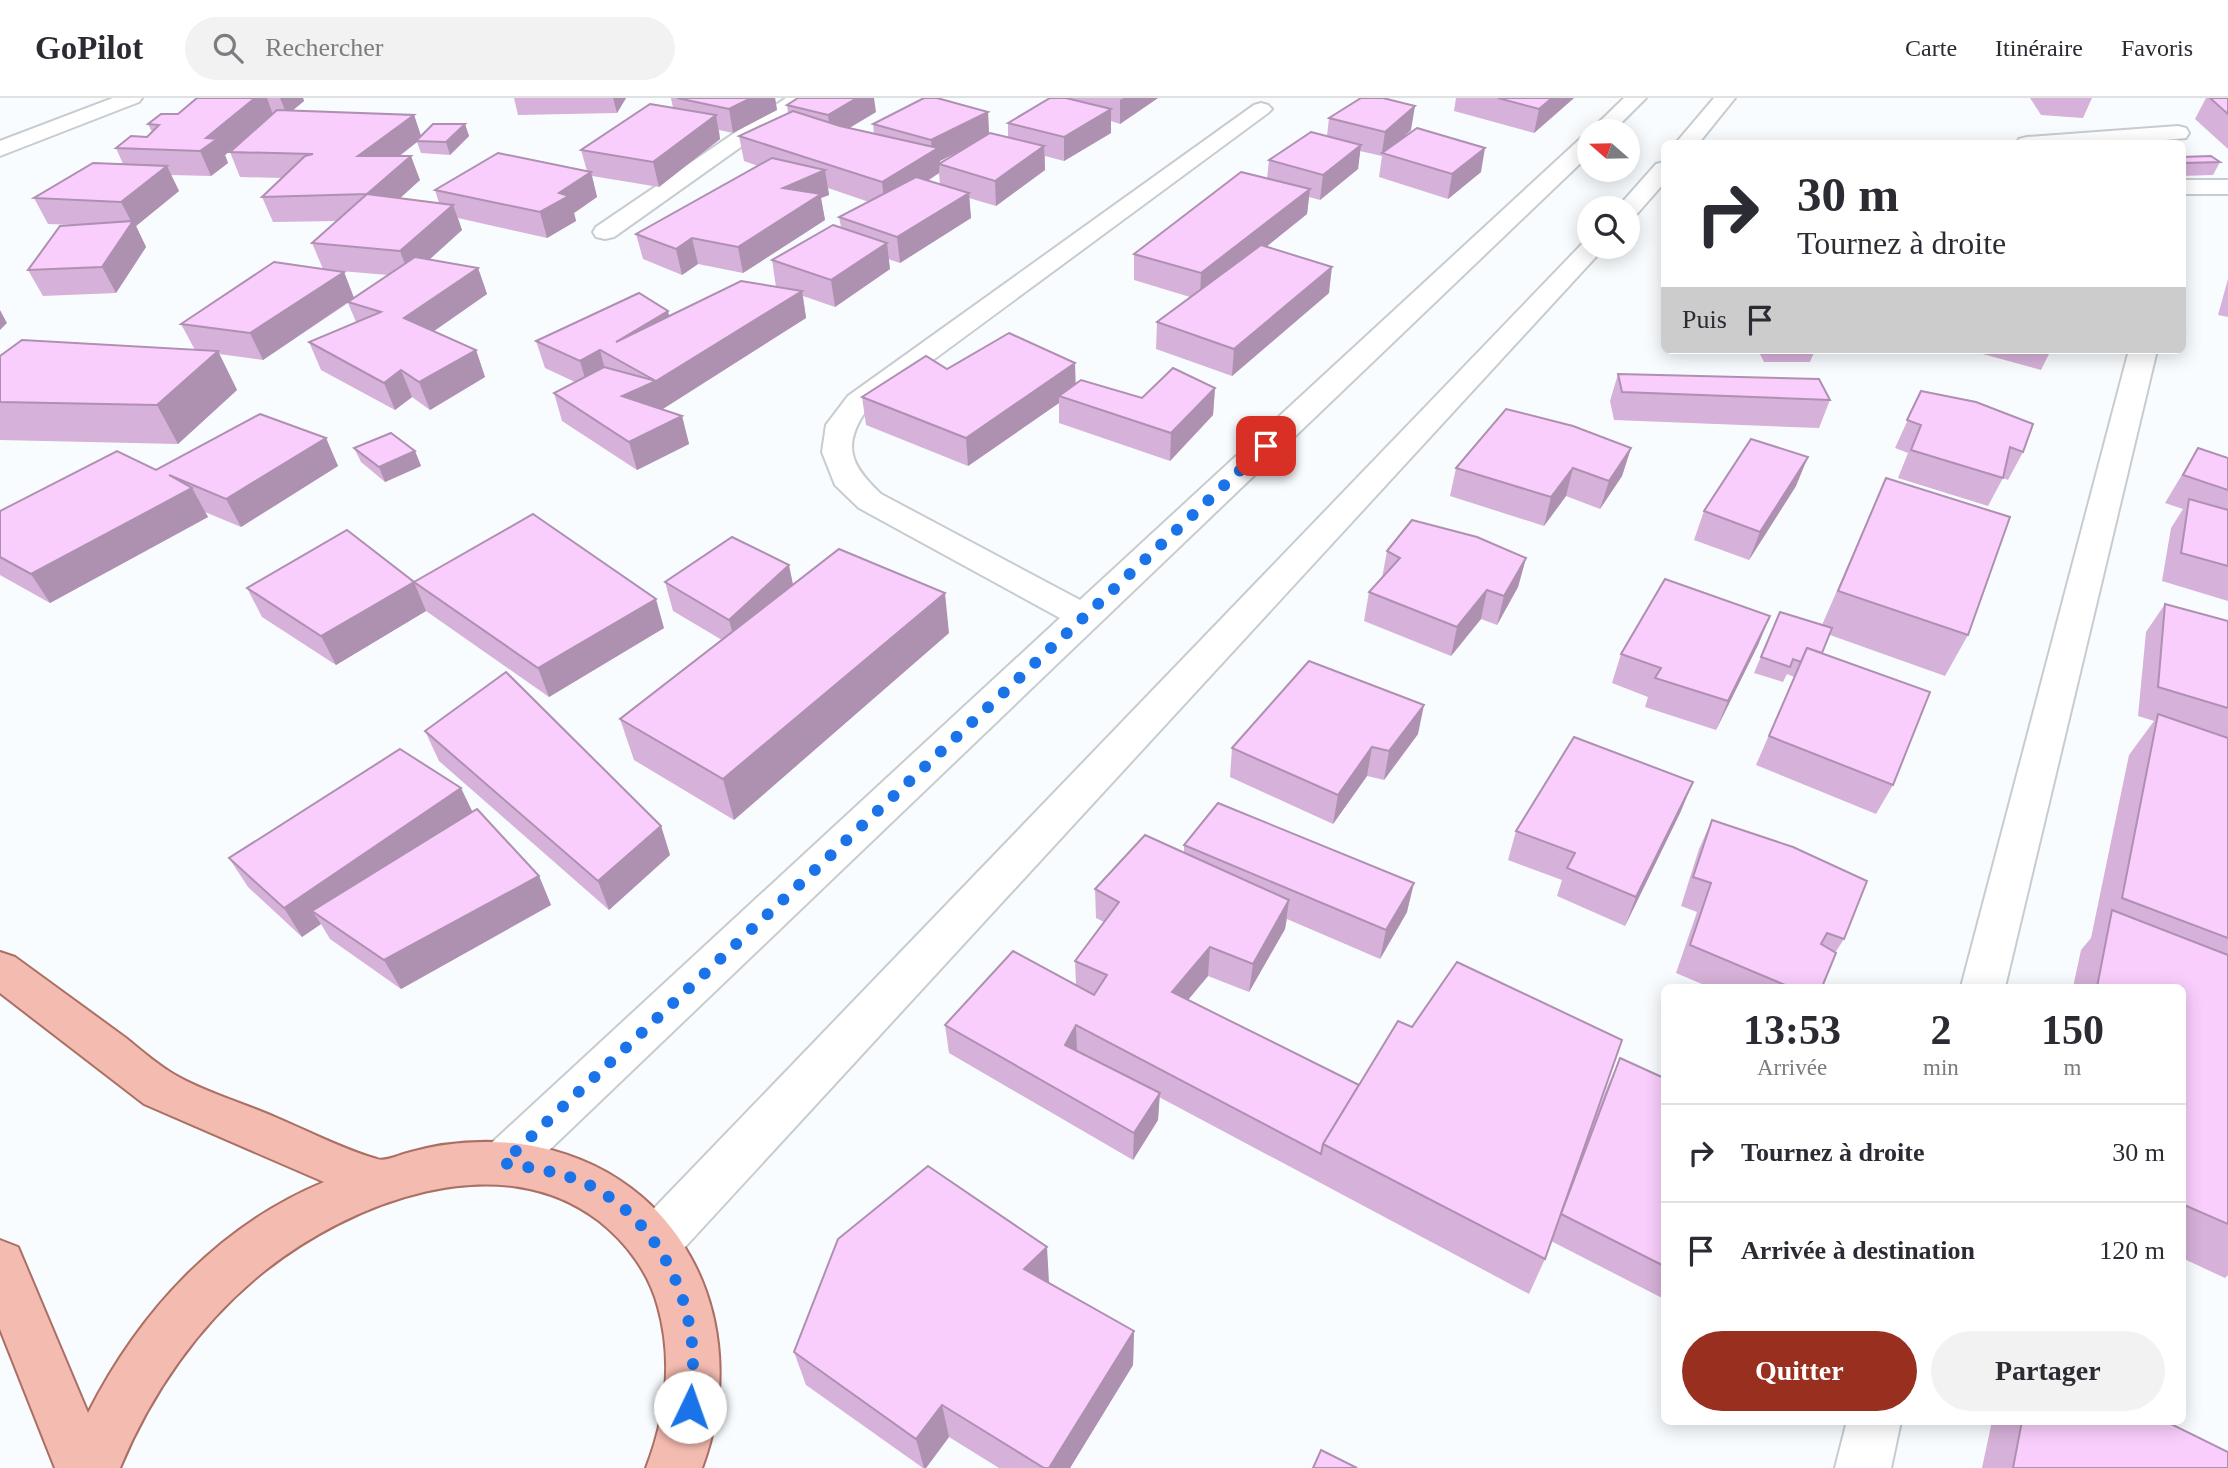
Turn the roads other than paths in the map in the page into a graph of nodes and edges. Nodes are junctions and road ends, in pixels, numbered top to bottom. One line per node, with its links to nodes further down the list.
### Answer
1 (132, 98): 10 (street)
2 (800, 98): 18 (street)
3 (1636, 98): 6 (street)
4 (1725, 98): 8 (street)
5 (1261, 109): 21 (street)
6 (1614, 119)
7 (2178, 134): 9 (street)
8 (1689, 140)
9 (2087, 140)
10 (0, 149)
11 (1577, 154): 21 (street)
12 (1661, 172): 15 (street)
13 (2186, 187): 14 (street)
14 (2228, 187)
15 (1640, 196)
16 (1661, 198): 17 (street)
17 (1640, 202)
18 (605, 232)
19 (1582, 259): 26 (street)
20 (2142, 354): 23 (street)
21 (1084, 617): 24 (street)
22 (0, 969): 25 (main road)
23 (1984, 984)
24 (503, 1163): 25 (main road); 26 (main road)
25 (377, 1182): 31 (main road)
26 (656, 1242): 29 (main road)
27 (0, 1264): 30 (main road)
28 (1873, 1425): 32 (street)
29 (681, 1464)
30 (83, 1468)
31 (92, 1468)
32 (1863, 1468)

